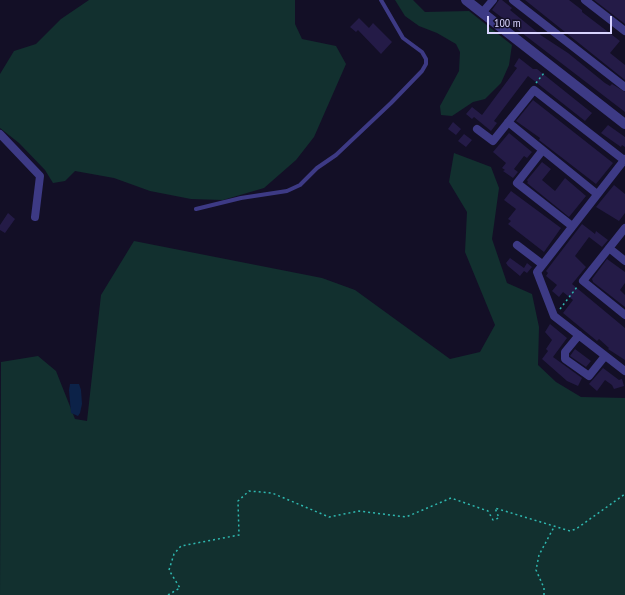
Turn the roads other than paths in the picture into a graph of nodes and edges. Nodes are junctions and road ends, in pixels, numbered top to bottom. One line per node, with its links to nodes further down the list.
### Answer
1 (381, 0): 16 (lane)
2 (466, 0): 6 (street)
3 (492, 0): 6 (street)
4 (514, 0): 8 (street)
5 (585, 0): 7 (street)
6 (482, 13): 10 (street)
7 (625, 31)
8 (625, 87)
9 (508, 122): 11 (street); 13 (street); 14 (street)
10 (625, 124)
11 (477, 129)
12 (0, 134): 17 (street)
13 (542, 151): 15 (street); 18 (street)
14 (625, 160): 15 (street)
15 (597, 194): 18 (street)
16 (196, 209)
17 (35, 217)
18 (572, 226): 23 (street)
19 (625, 228): 21 (street)
20 (517, 245): 23 (street)
21 (609, 248): 22 (street); 24 (street)
22 (625, 261)
23 (542, 264): 25 (street)
24 (625, 315)
25 (579, 335): 26 (street); 26 (street)
26 (605, 356): 27 (street)
27 (625, 371)

